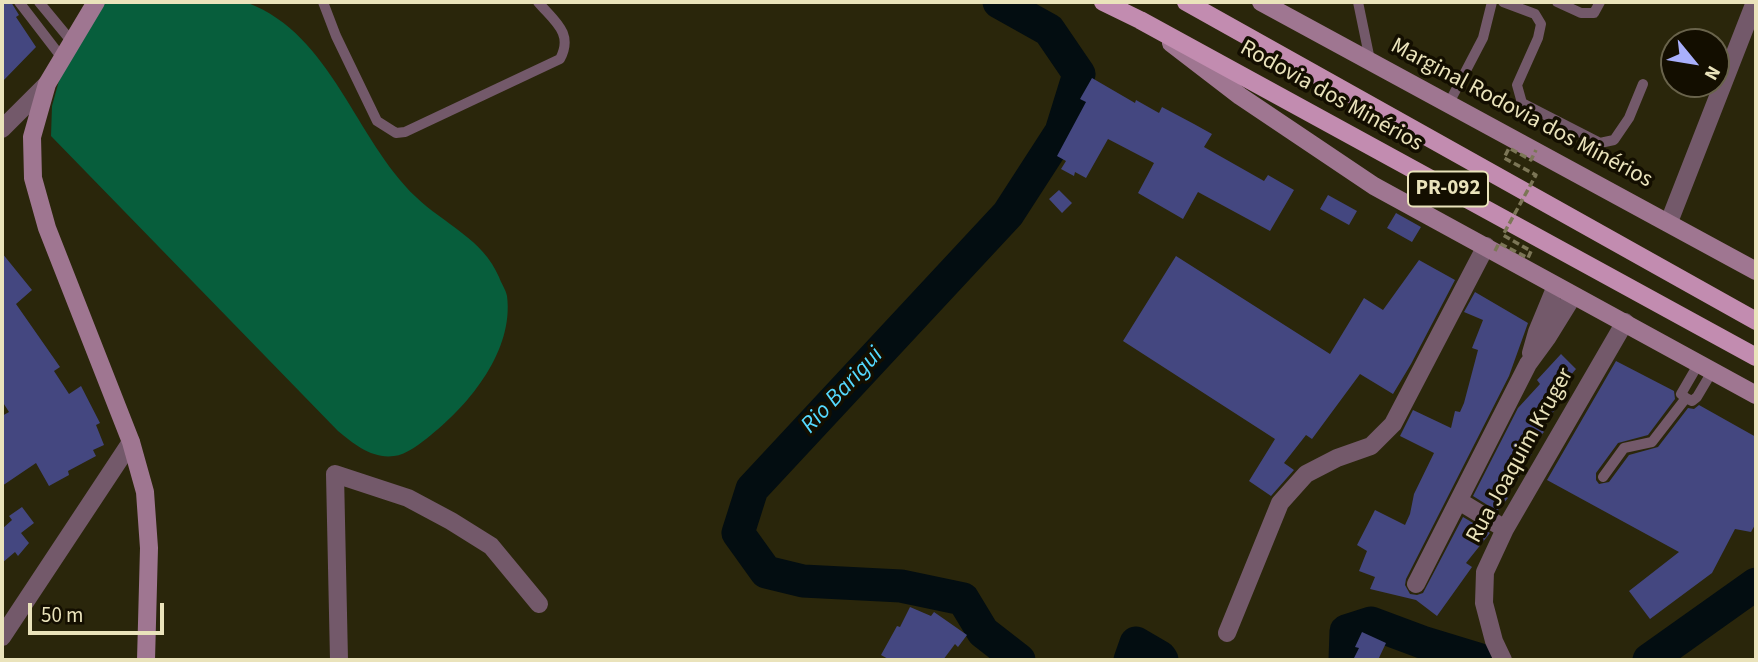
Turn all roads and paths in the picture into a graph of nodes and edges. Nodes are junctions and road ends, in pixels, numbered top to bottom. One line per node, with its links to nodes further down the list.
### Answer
1 (19, 2): 16 (lane)
2 (39, 2): 16 (lane)
3 (96, 2): 16 (main road)
4 (323, 2): 5 (lane)
5 (538, 2)
6 (1103, 2): 15 (main road, Rodovia dos Minérios / PR-092)
7 (1186, 2): 28 (main road, Rodovia dos Minérios / PR-092)
8 (1261, 2): 17 (main road, Marginal Rodovia dos Minérios)
9 (1358, 2): 17 (lane)
10 (1492, 2): 20 (lane)
11 (1503, 2): 19 (lane)
12 (1557, 2): 13 (lane)
13 (1600, 2)
14 (1755, 2): 23 (street)
15 (1140, 20): 24 (main road); 30 (main road, Rodovia dos Minérios / PR-092)
16 (67, 50): 18 (main road)
17 (1370, 60): 20 (main road, Marginal Rodovia dos Minérios)
18 (47, 84): 21 (street); 34 (main road)
19 (1643, 84)
20 (1449, 103): 22 (main road, Marginal Rodovia dos Minérios)
21 (2, 129)
22 (1536, 150): 23 (main road, Marginal Rodovia dos Minérios); 24 (path, bridge)
23 (1669, 222): 25 (main road, Marginal Rodovia dos Minérios)
24 (1491, 249): 26 (main road); 40 (street)
25 (1756, 271)
26 (1556, 286): 27 (main road); 31 (street)
27 (1573, 296): 29 (main road); 31 (street)
28 (1756, 321)
29 (1625, 322): 32 (main road); 37 (street, Rua Joaquim Kruger)
30 (1756, 357)
31 (1528, 363): 36 (street)
32 (1706, 367): 33 (main road); 35 (lane)
33 (1756, 395)
34 (131, 442): 41 (street); 42 (main road)
35 (1603, 477)
36 (1459, 501): 37 (street); 38 (street)
37 (1505, 529): 44 (street, Rua Joaquim Kruger)
38 (1416, 584)
39 (539, 604): 43 (street)
40 (1227, 633)
41 (2, 637)
42 (146, 660)
43 (340, 660)
44 (1503, 660)

